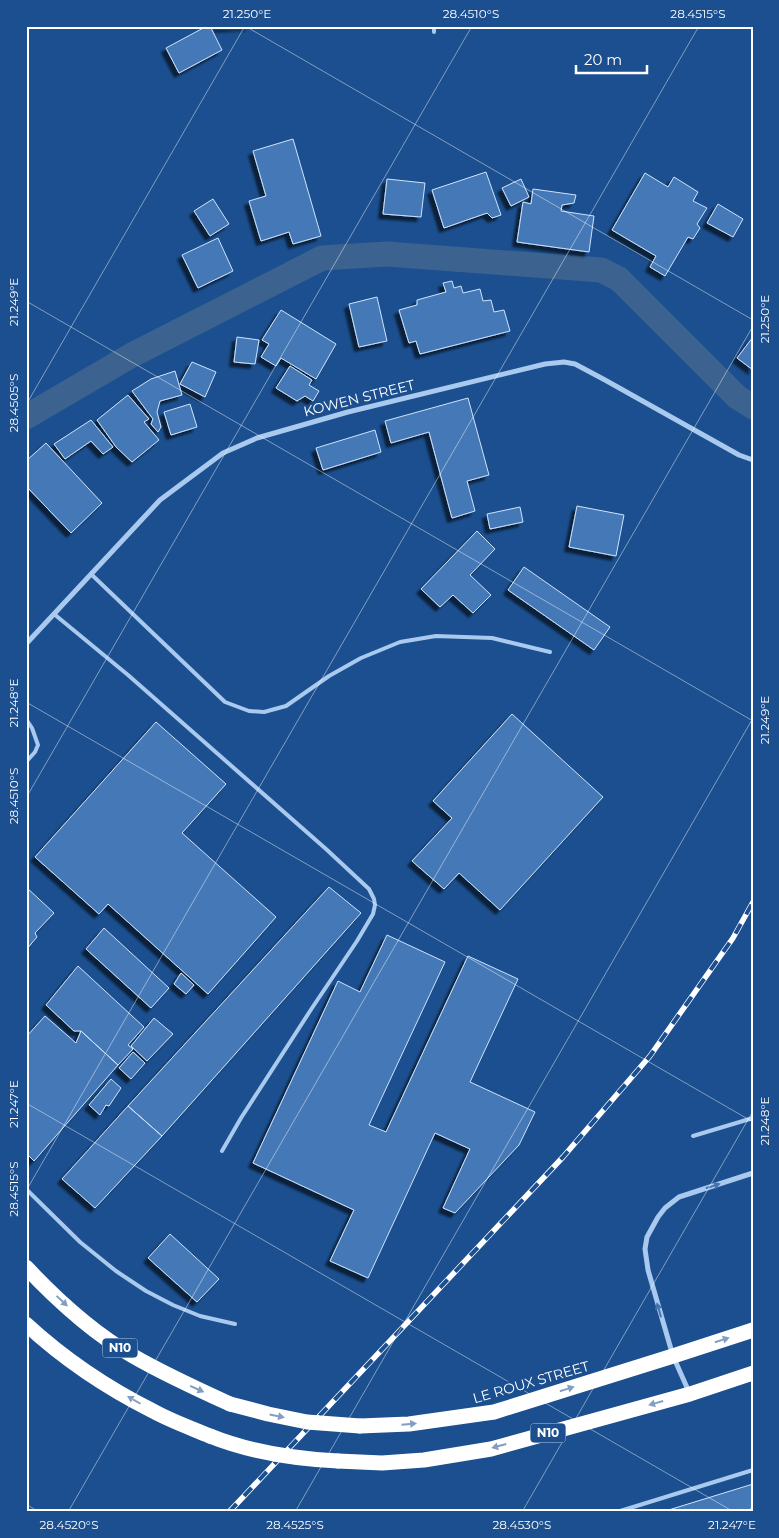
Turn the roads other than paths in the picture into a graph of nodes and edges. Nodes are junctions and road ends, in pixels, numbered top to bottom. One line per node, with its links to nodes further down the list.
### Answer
1 (434, 26): 2 (lane)
2 (434, 32)
3 (753, 460): 4 (street, KOWEN STREET)
4 (92, 574): 5 (street, KOWEN STREET); 7 (lane)
5 (54, 614): 6 (street, KOWEN STREET); 12 (lane)
6 (26, 644)
7 (550, 652)
8 (26, 719): 9 (lane)
9 (26, 762)
10 (753, 1118): 11 (lane)
11 (693, 1136)
12 (222, 1151)
13 (753, 1173): 19 (street, one-way to 13)
14 (26, 1189): 17 (lane)
15 (26, 1267): 19 (highway, LE ROUX STREET / N10, one-way to 19, bridge)
16 (26, 1324): 21 (highway, N10, one-way to 16, bridge)
17 (234, 1324)
18 (753, 1330): 19 (highway, LE ROUX STREET / N10, one-way to 18)
19 (673, 1356): 21 (street)
20 (753, 1373): 21 (highway, N10)
21 (690, 1394)
22 (753, 1470): 23 (lane)
23 (617, 1512)

